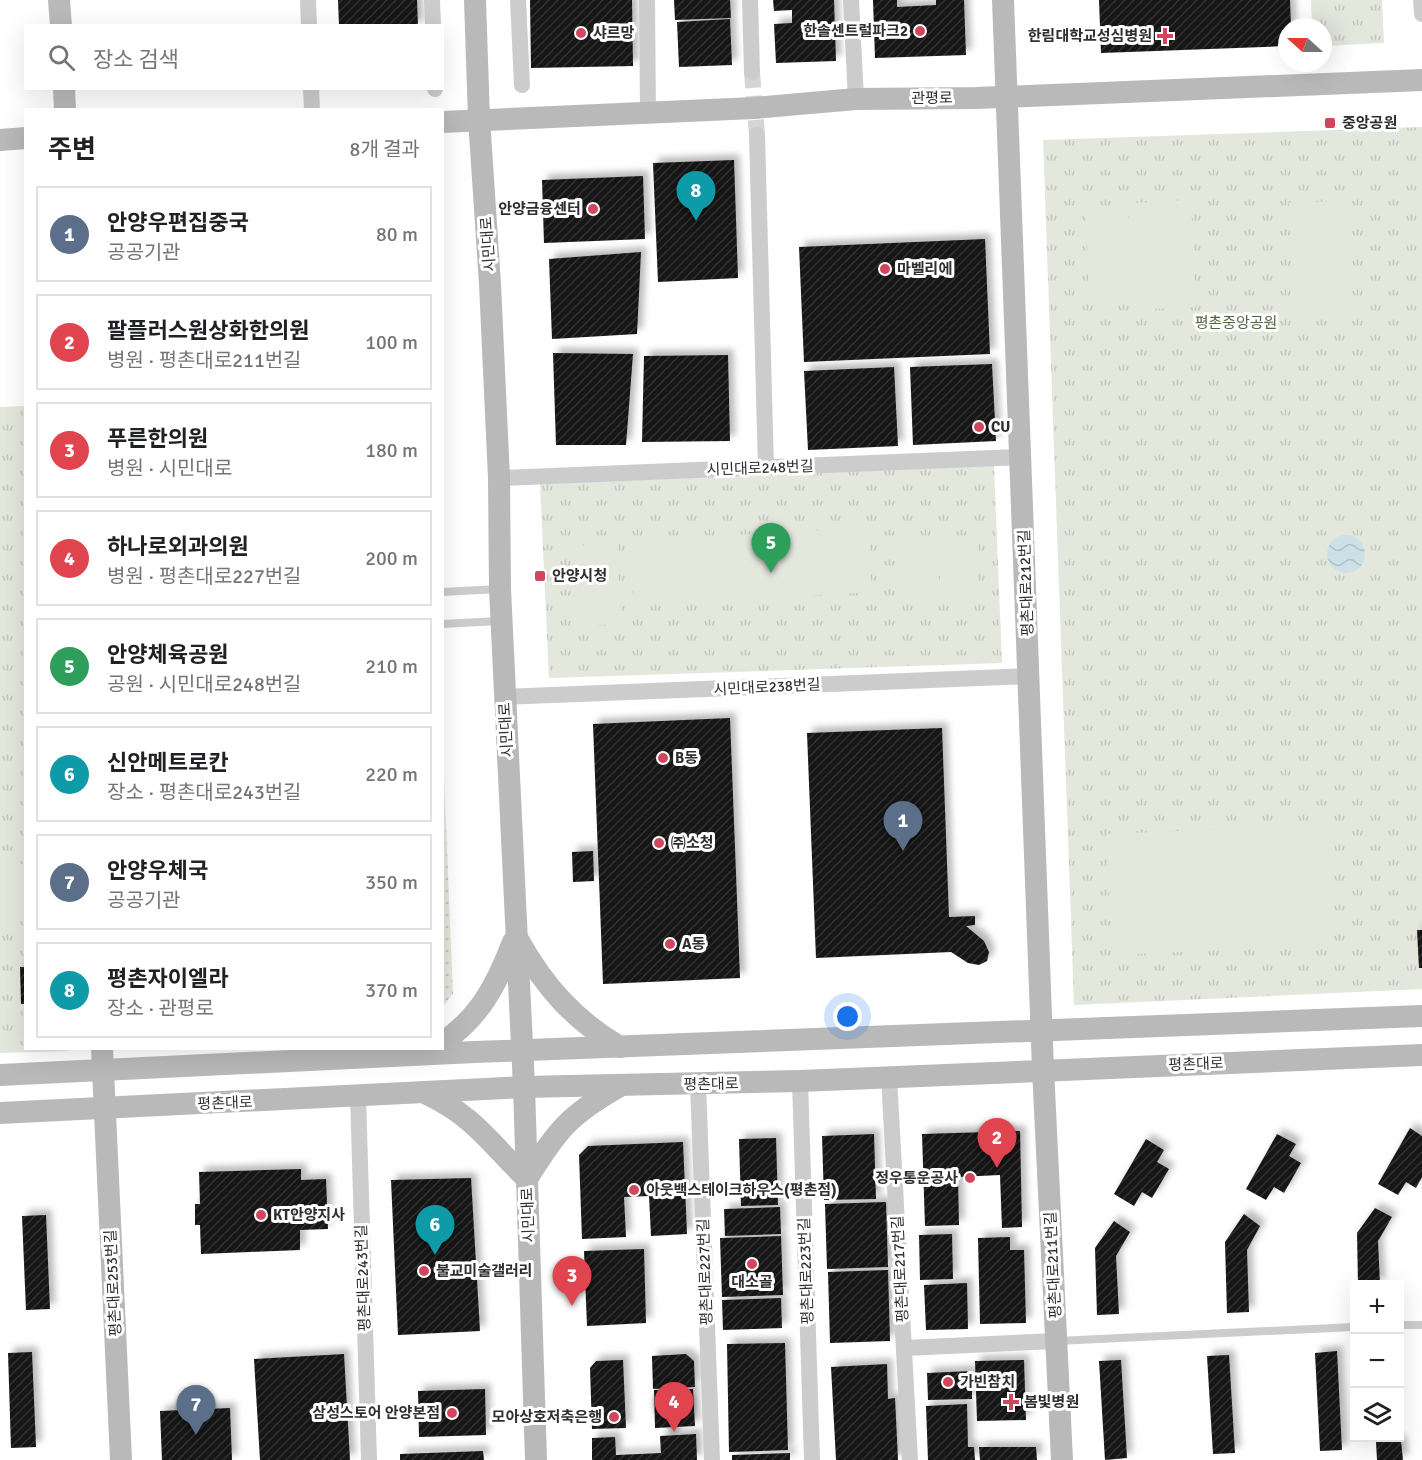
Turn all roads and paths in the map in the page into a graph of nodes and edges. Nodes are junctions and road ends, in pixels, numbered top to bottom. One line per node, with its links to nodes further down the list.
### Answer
1 (60, 0): 12 (street)
2 (308, 0): 13 (street)
3 (432, 0): 14 (street)
4 (475, 0): 25 (street, 시민대로)
5 (518, 0): 17 (street)
6 (647, 0): 24 (street)
7 (750, 0): 15 (street)
8 (851, 0): 21 (street)
9 (1003, 0): 20 (street, 평촌대로212번길)
10 (1421, 0): 11 (street)
11 (1422, 14)
12 (61, 24)
13 (309, 24)
14 (433, 24)
15 (752, 72)
16 (1422, 80): 20 (street, 관평로)
17 (522, 85)
18 (64, 90): 22 (street)
19 (311, 90): 23 (street)
20 (1007, 96): 21 (street, 관평로); 30 (street, 평촌대로212번길)
21 (856, 99): 24 (street, 관평로)
22 (65, 108)
23 (312, 108)
24 (648, 113): 25 (street, 관평로)
25 (479, 118): 26 (street, 관평로); 32 (street, 시민대로)
26 (444, 122)
27 (757, 135): 31 (street)
28 (24, 138): 29 (street)
29 (0, 140)
30 (1021, 457): 31 (street, 시민대로248번길); 37 (street, 평촌대로212번길)
31 (766, 468): 32 (street, 시민대로248번길)
32 (499, 478): 33 (street, 시민대로)
33 (500, 589): 34 (lane); 35 (street, 시민대로)
34 (444, 592)
35 (501, 621): 36 (lane); 38 (street, 시민대로)
36 (444, 624)
37 (1030, 676): 38 (street, 시민대로238번길); 41 (street, 평촌대로212번길)
38 (504, 697): 39 (street, 시민대로)
39 (516, 935): 42 (street); 43 (street); 44 (street, 시민대로)
40 (1422, 1016): 41 (street)
41 (1042, 1032): 43 (street); 48 (street, 평촌대로212번길)
42 (444, 1041)
43 (620, 1047): 44 (street)
44 (522, 1050): 45 (street); 54 (street, 시민대로)
45 (426, 1052): 47 (street)
46 (1422, 1055): 48 (street, 평촌대로)
47 (103, 1058): 49 (street); 57 (street, 평촌대로253번길)
48 (1044, 1069): 50 (street, 평촌대로); 63 (street, 평촌대로211번길)
49 (0, 1075)
50 (889, 1077): 51 (street, 평촌대로); 64 (street, 평촌대로217번길)
51 (800, 1081): 52 (street, 평촌대로); 69 (street, 평촌대로223번길)
52 (698, 1084): 53 (street, 평촌대로); 68 (street, 평촌대로227번길)
53 (621, 1085): 54 (street, 평촌대로); 59 (street)
54 (524, 1087): 55 (street, 평촌대로); 59 (street, 시민대로)
55 (423, 1092): 56 (street, 평촌대로); 59 (street)
56 (358, 1096): 57 (street, 평촌대로); 66 (street, 평촌대로243번길)
57 (105, 1106): 58 (street, 평촌대로); 65 (street, 평촌대로253번길)
58 (0, 1113)
59 (526, 1179): 67 (street, 시민대로)
60 (1422, 1324): 61 (lane)
61 (1404, 1325)
62 (1350, 1327): 63 (lane)
63 (1056, 1341): 64 (street); 71 (street, 평촌대로211번길)
64 (905, 1347): 70 (street, 평촌대로217번길)
65 (121, 1460)
66 (369, 1460)
67 (536, 1460)
68 (712, 1460)
69 (812, 1460)
70 (910, 1460)
71 (1062, 1460)

